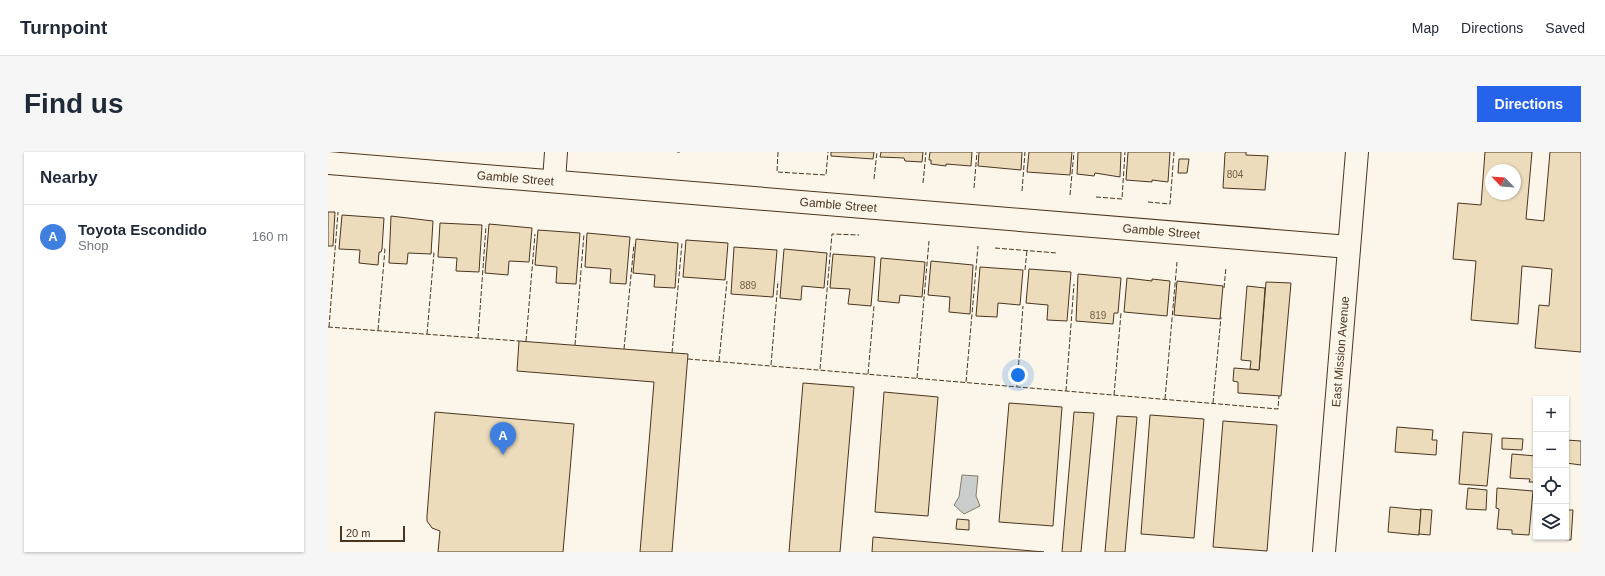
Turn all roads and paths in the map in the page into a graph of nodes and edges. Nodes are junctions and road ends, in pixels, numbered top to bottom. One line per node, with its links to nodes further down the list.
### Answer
1 (556, 152): 4 (street)
2 (1357, 152): 5 (street, East Mission Avenue)
3 (328, 163): 4 (street, Gamble Street)
4 (554, 182): 5 (street, Gamble Street)
5 (1349, 247): 6 (street, East Mission Avenue)
6 (1324, 552)

